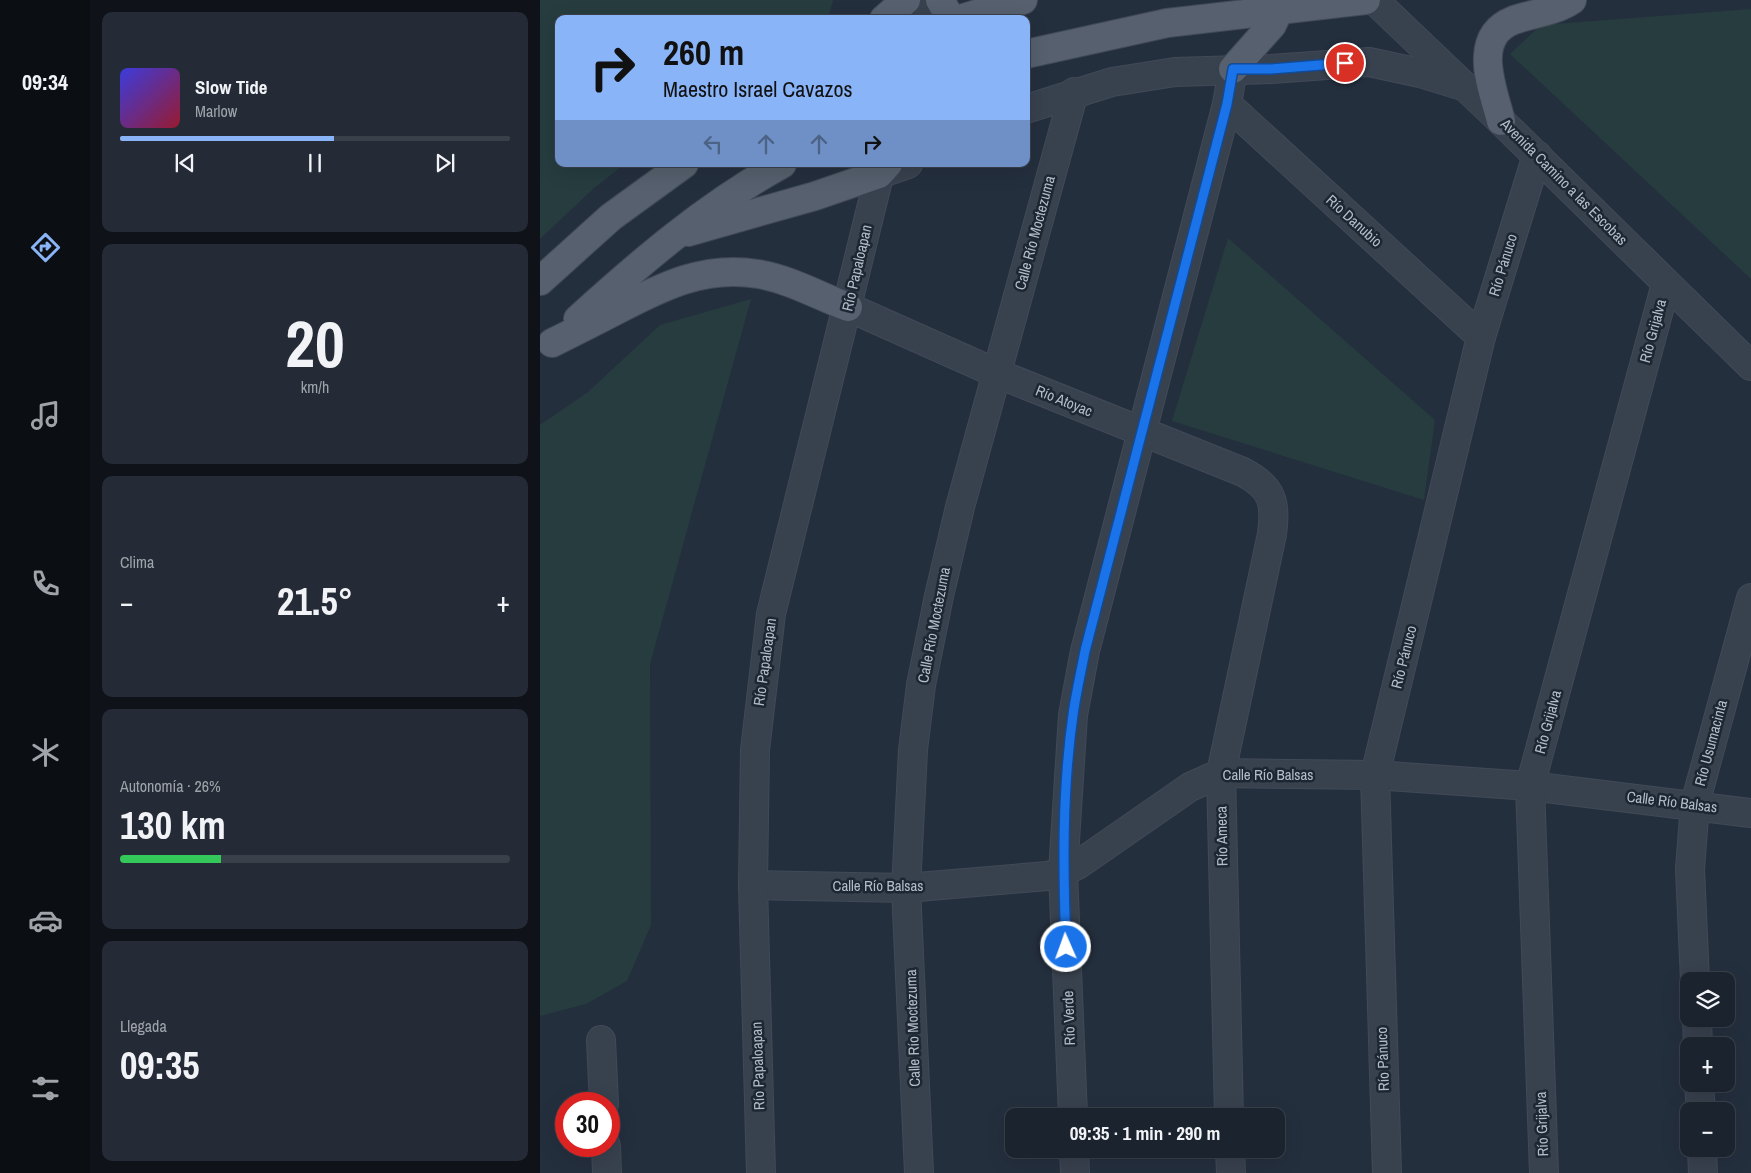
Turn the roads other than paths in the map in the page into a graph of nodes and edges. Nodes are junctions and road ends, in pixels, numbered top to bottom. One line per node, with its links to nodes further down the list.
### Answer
1 (906, 0): 9 (main road)
2 (924, 0): 10 (street)
3 (940, 0): 11 (main road)
4 (1023, 0): 12 (main road)
5 (1366, 0): 8 (main road)
6 (1374, 0): 15 (street, Avenida Camino a las Escobas)
7 (1572, 0): 19 (main road)
8 (1283, 5): 13 (main road); 14 (main road)
9 (889, 15)
10 (919, 15)
11 (949, 15)
12 (973, 15)
13 (1030, 53)
14 (1233, 69): 15 (street); 16 (street); 17 (street, Río Verde)
15 (1468, 88): 19 (street, Avenida Camino a las Escobas)
16 (1074, 92): 18 (street); 31 (street, Calle Río Moctezuma)
17 (1227, 104): 28 (street, Río Danubio); 32 (street, Río Verde)
18 (1030, 108)
19 (1501, 120): 20 (street, Avenida Camino a las Escobas)
20 (1537, 156): 26 (street, Avenida Camino a las Escobas); 28 (street, Río Pánuco)
21 (680, 167): 25 (main road)
22 (777, 167): 24 (main road)
23 (883, 167): 24 (main road); 27 (street, Río Papaloapan)
24 (672, 236): 29 (main road)
25 (540, 281)
26 (1666, 284): 30 (street, Avenida Camino a las Escobas); 37 (street, Río Grijalva)
27 (848, 307): 29 (main road); 31 (street, Río Atoyac); 41 (street, Río Papaloapan)
28 (1481, 337): 36 (street, Río Pánuco)
29 (546, 348)
30 (1751, 366)
31 (996, 373): 32 (street, Río Atoyac); 42 (street, Calle Río Moctezuma)
32 (1143, 433): 33 (street, Río Atoyac); 40 (street, Río Verde)
33 (1273, 501): 35 (street, Río Ameca)
34 (1751, 598): 38 (street, Río Usumacinta)
35 (1221, 773): 36 (street, Calle Río Balsas); 40 (street, Calle Río Balsas); 47 (street, Río Ameca)
36 (1375, 775): 37 (street, Calle Río Balsas); 57 (street, Río Pánuco)
37 (1530, 786): 38 (street, Calle Río Balsas); 58 (street, Río Grijalva)
38 (1694, 804): 39 (street, Calle Río Balsas); 43 (street, Río Usumacinta)
39 (1751, 812)
40 (1063, 872): 42 (street, Calle Río Balsas); 46 (street, Río Verde)
41 (754, 885): 42 (street, Calle Río Balsas); 53 (street, Río Papaloapan)
42 (906, 888): 54 (street, Calle Río Moctezuma)
43 (1695, 972)
44 (601, 1040): 45 (street)
45 (603, 1092)
46 (1073, 1108)
47 (1229, 1108)
48 (606, 1157): 52 (street)
49 (1702, 1157): 59 (street)
50 (1074, 1158): 55 (street)
51 (1230, 1158): 56 (street)
52 (607, 1173)
53 (761, 1173)
54 (919, 1173)
55 (1075, 1173)
56 (1230, 1173)
57 (1387, 1173)
58 (1544, 1173)
59 (1703, 1173)

